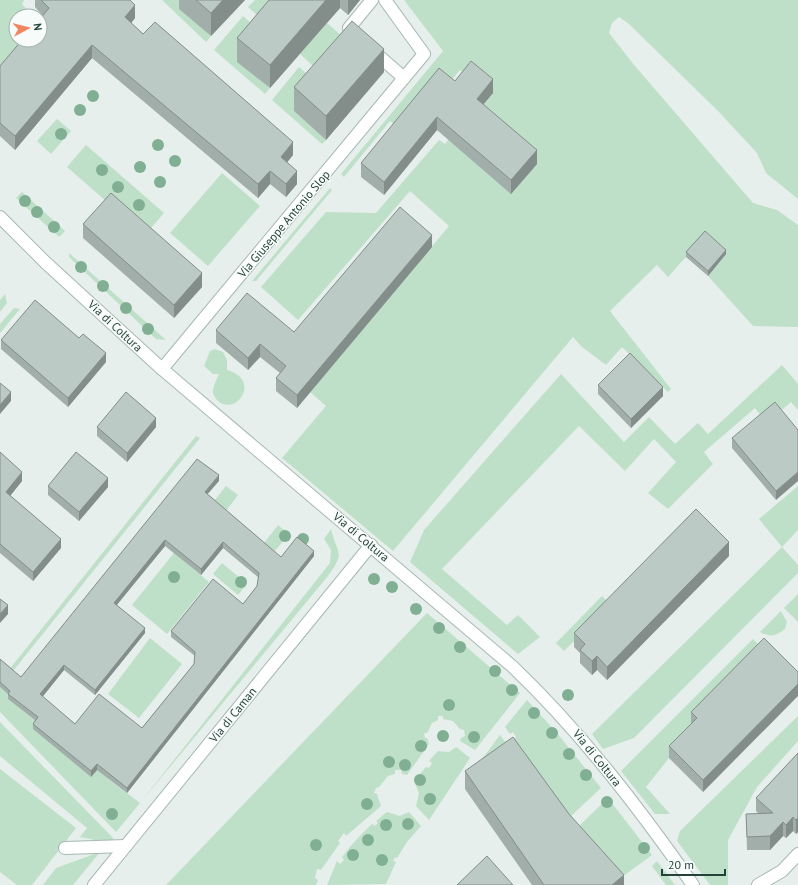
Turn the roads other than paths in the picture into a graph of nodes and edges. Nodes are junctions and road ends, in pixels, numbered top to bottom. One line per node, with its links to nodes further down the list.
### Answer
1 (372, 0): 3 (street)
2 (385, 0): 3 (street, Via Giuseppe Antonio Slop)
3 (404, 78): 5 (street, Via Giuseppe Antonio Slop)
4 (0, 217): 5 (street, Via di Coltura)
5 (162, 369): 6 (street, Via di Coltura)
6 (371, 545): 7 (street, Via di Caman); 11 (street, Via di Coltura)
7 (126, 846): 8 (street); 10 (street, Via di Caman)
8 (65, 848)
9 (798, 854): 12 (street)
10 (94, 885)
11 (693, 885)
12 (758, 885)

